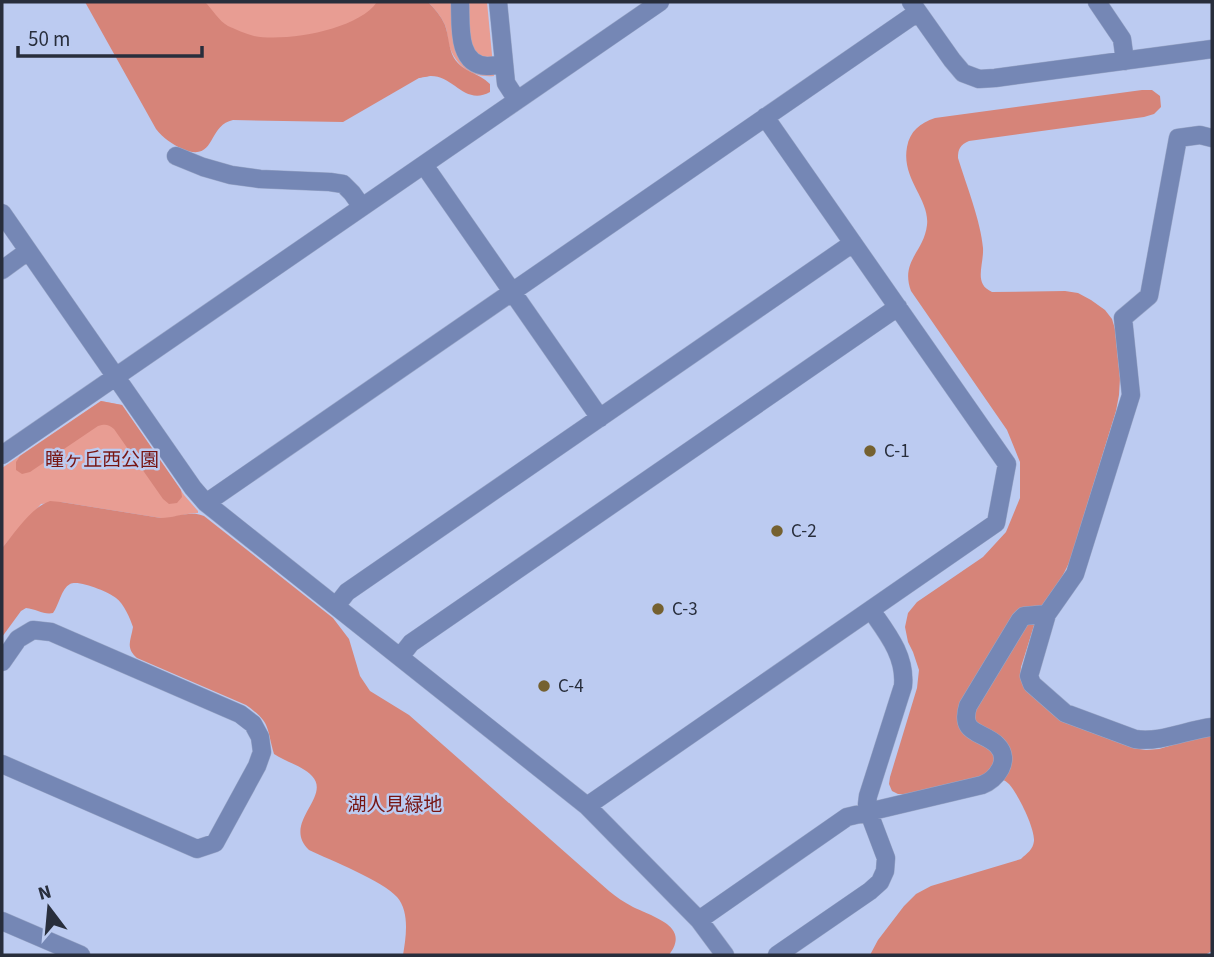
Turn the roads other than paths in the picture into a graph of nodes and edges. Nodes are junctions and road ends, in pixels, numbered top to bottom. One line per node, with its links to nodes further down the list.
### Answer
1 (460, 2): 8 (street)
2 (498, 2): 8 (street)
3 (660, 2): 9 (street)
4 (1097, 2): 7 (street)
5 (914, 7): 7 (street); 10 (street)
6 (1212, 49): 7 (street)
7 (1125, 61)
8 (504, 64): 9 (street)
9 (517, 100): 13 (street)
10 (765, 117): 16 (street); 19 (street)
11 (1212, 138): 27 (street)
12 (176, 156): 14 (street)
13 (424, 165): 14 (street); 19 (street)
14 (362, 207): 21 (street)
15 (2, 213): 17 (street)
16 (853, 243): 20 (street); 22 (street)
17 (29, 251): 18 (street); 21 (street)
18 (2, 270)
19 (512, 292): 22 (street); 24 (street)
20 (898, 307): 26 (street); 28 (street)
21 (116, 377): 23 (street); 24 (street)
22 (600, 418): 25 (street)
23 (2, 455)
24 (206, 503): 25 (street)
25 (336, 606): 28 (street)
26 (871, 610): 32 (street); 33 (street)
27 (1047, 614): 30 (street); 33 (street)
28 (400, 657): 32 (street)
29 (2, 662): 31 (street)
30 (1212, 727)
31 (2, 764)
32 (587, 806): 34 (street)
33 (869, 813): 34 (street); 38 (street)
34 (699, 920): 37 (street)
35 (2, 921): 36 (street)
36 (81, 955)
37 (725, 955)
38 (777, 955)

